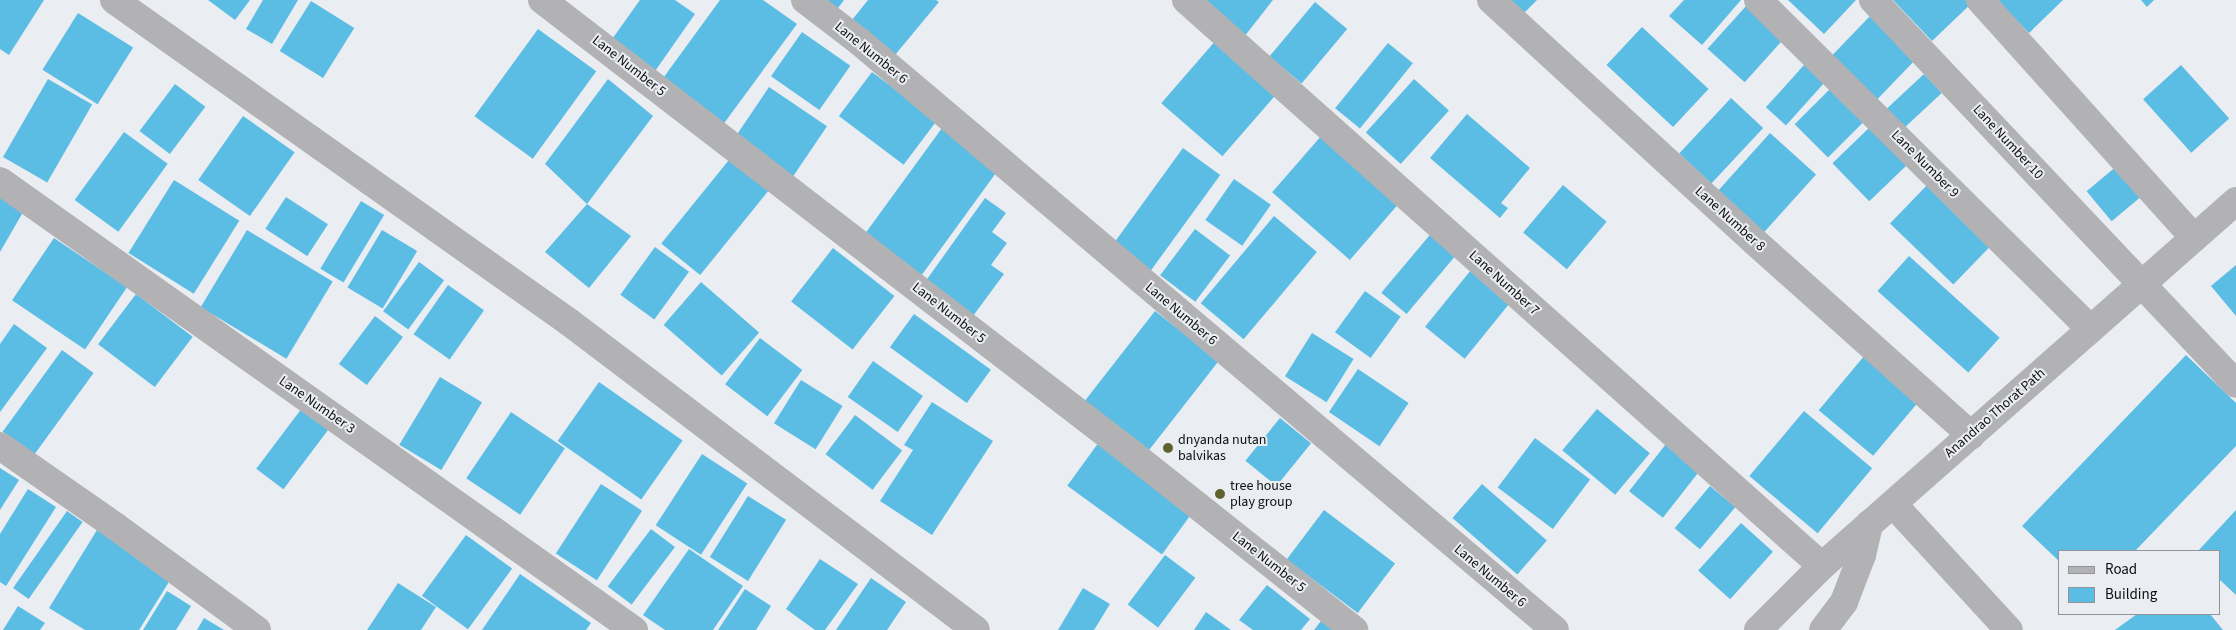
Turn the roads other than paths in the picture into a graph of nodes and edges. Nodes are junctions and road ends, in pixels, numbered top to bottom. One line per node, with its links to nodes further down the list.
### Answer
1 (114, 0): 22 (street)
2 (542, 0): 23 (street, Lane Number 5)
3 (805, 0): 24 (street, Lane Number 6)
4 (1186, 0): 19 (street, Lane Number 7)
5 (1491, 0): 15 (street, Lane Number 8)
6 (1758, 0): 13 (street, Lane Number 9)
7 (1873, 0): 12 (street, Lane Number 10)
8 (1980, 0): 11 (street)
9 (0, 181): 21 (street, Lane Number 3)
10 (2236, 201): 11 (street, Anandrao Thorat Path)
11 (2194, 238): 12 (street, Anandrao Thorat Path)
12 (2142, 284): 13 (street, Anandrao Thorat Path); 14 (street, Lane Number 10)
13 (2091, 329): 15 (street, Anandrao Thorat Path)
14 (2236, 384)
15 (1971, 435): 17 (street, Anandrao Thorat Path)
16 (0, 446): 20 (street)
17 (1892, 504): 18 (street, Anandrao Thorat Path); 27 (street)
18 (1869, 524): 19 (street, Anandrao Thorat Path); 26 (street)
19 (1822, 566): 25 (street, Anandrao Thorat Path)
20 (257, 630)
21 (634, 630)
22 (976, 630)
23 (1354, 630)
24 (1555, 630)
25 (1758, 630)
26 (1823, 630)
27 (2009, 630)

